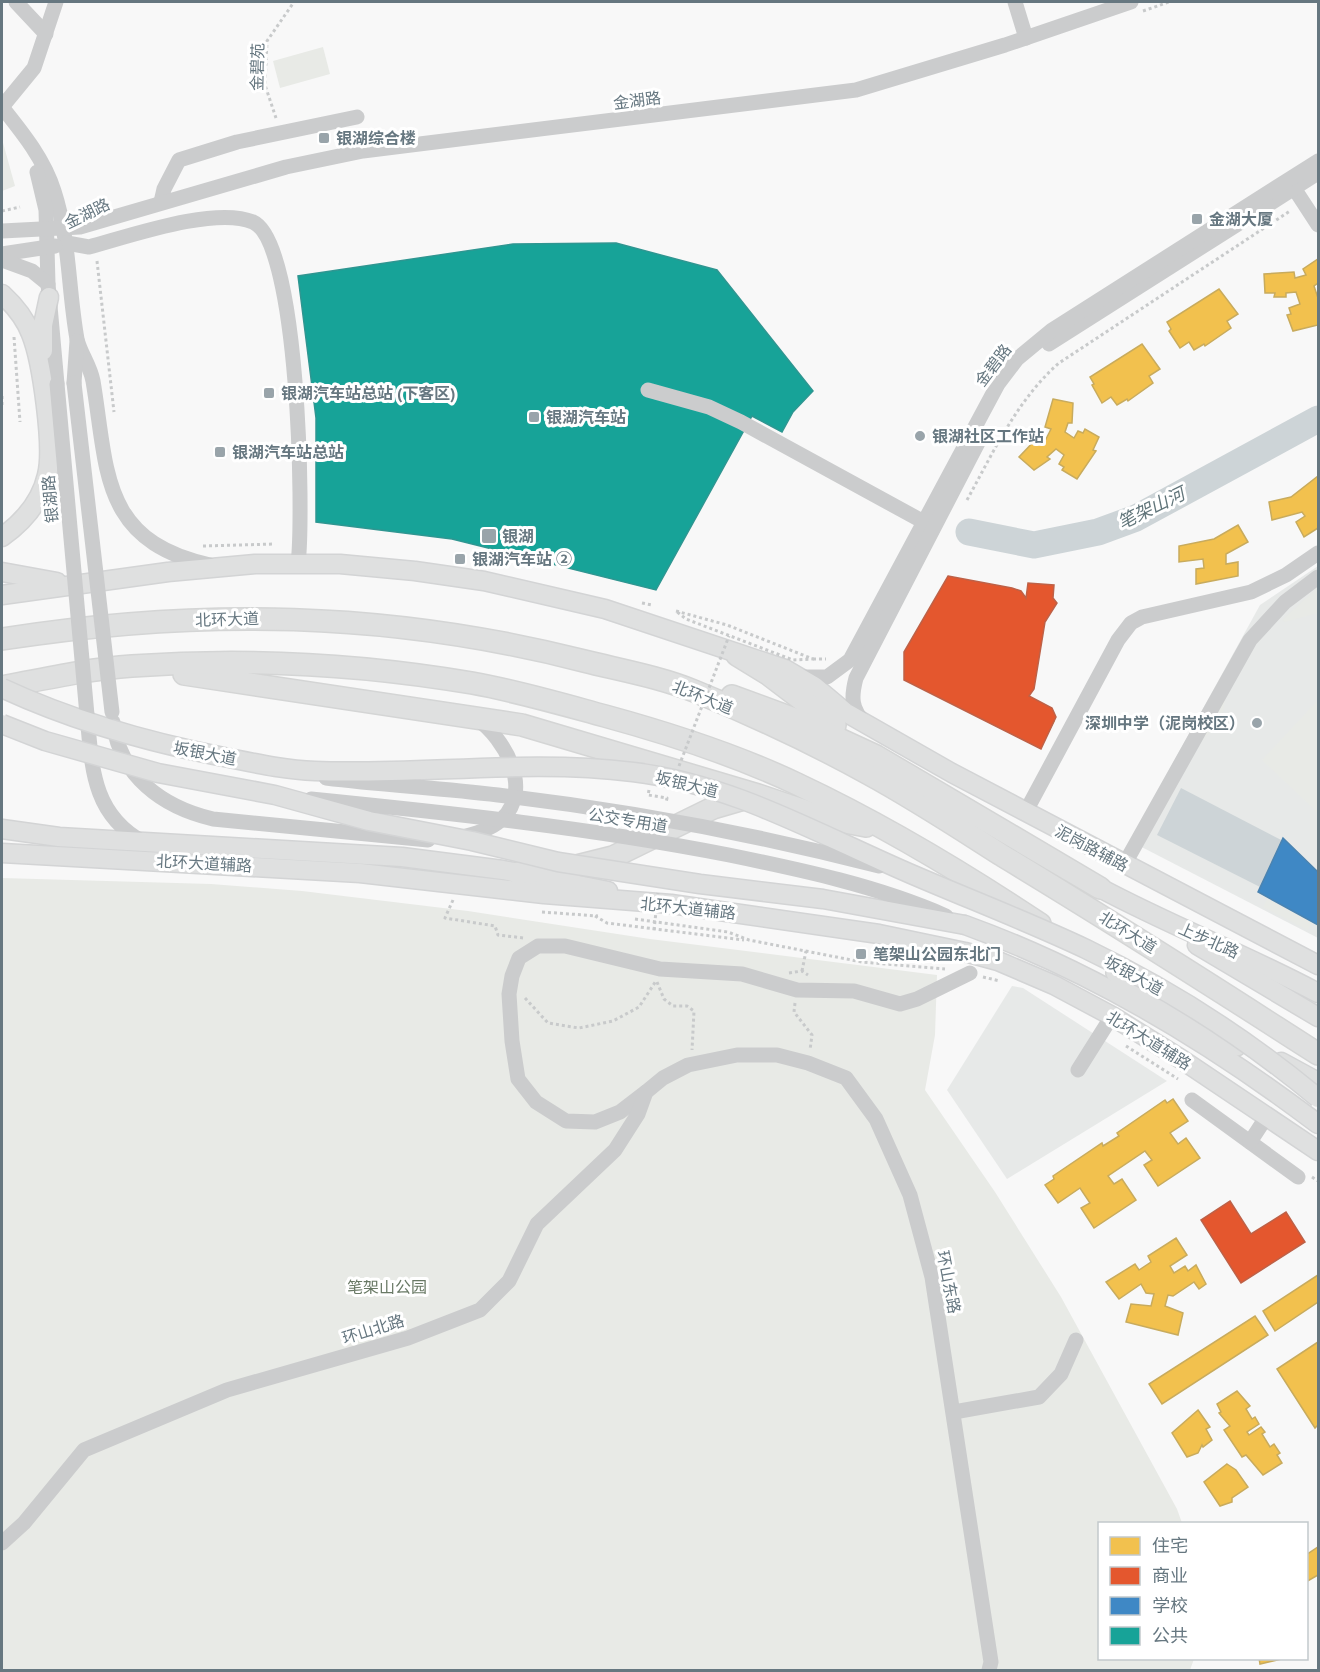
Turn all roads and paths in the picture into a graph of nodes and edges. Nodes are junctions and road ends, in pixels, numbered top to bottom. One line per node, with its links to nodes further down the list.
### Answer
1 (16, 2): 6 (street)
2 (56, 2): 6 (street)
3 (294, 2): 10 (path, 金碧苑)
4 (1015, 2): 7 (street)
5 (1131, 2): 7 (street, 金湖路)
6 (46, 33): 8 (street)
7 (1026, 38): 15 (street, 金湖路)
8 (2, 107): 11 (street)
9 (357, 117): 10 (street)
10 (274, 134): 15 (street)
11 (24, 136): 20 (street); 22 (street)
12 (1318, 161): 14 (street, 金碧路)
13 (1318, 173): 14 (street, 金碧路)
14 (1291, 184): 19 (street); 38 (street, 金碧路)
15 (161, 202): 22 (street, 金湖路)
16 (20, 207): 18 (path)
17 (1290, 211): 37 (path)
18 (2, 212)
19 (1318, 225)
20 (47, 229): 21 (street, 金湖路); 22 (street, 金湖路); 23 (street)
21 (2, 231)
22 (66, 236): 23 (street, 金湖路); 30 (street); 43 (street)
23 (48, 247): 24 (street, 金湖路); 27 (street)
24 (2, 254)
25 (2, 260): 27 (street)
26 (96, 262): 36 (path)
27 (48, 290): 31 (main road)
28 (2, 294): 31 (main road)
29 (13, 330): 35 (path)
30 (77, 341): 44 (street); 59 (street, bridge)
31 (50, 388): 39 (main road); 70 (street, 银湖路, bridge)
32 (648, 390): 38 (street)
33 (2, 396): 34 (path)
34 (2, 405)
35 (20, 422)
36 (115, 423)
37 (965, 503)
38 (929, 525): 56 (street, 金碧路); 61 (street, 金碧路)
39 (2, 537)
40 (275, 544): 41 (path)
41 (200, 546)
42 (1318, 553): 67 (street)
43 (298, 564): 44 (main road); 53 (main road)
44 (218, 567): 47 (main road)
45 (2, 572): 47 (main road)
46 (1318, 577): 72 (street)
47 (73, 585): 48 (main road)
48 (2, 595)
49 (686, 619): 54 (path)
50 (2, 625): 51 (highway)
51 (84, 628): 52 (highway, 北环大道); 58 (highway, 北环大道)
52 (2, 639)
53 (733, 645): 56 (main road); 62 (highway); 64 (path, bridge)
54 (793, 660)
55 (130, 666): 57 (highway); 59 (highway); 69 (highway)
56 (801, 677): 61 (main road)
57 (2, 688): 63 (main road, 坂银大道, bridge)
58 (691, 689): 62 (highway); 95 (highway, 北环大道)
59 (466, 714): 66 (highway)
60 (2, 724): 65 (main road, 坂银大道, bridge)
61 (867, 726): 67 (main road, 泥岗路辅路)
62 (876, 756): 75 (highway)
63 (284, 769): 74 (street, 公交专用道, bridge); 74 (main road, 坂银大道, bridge)
64 (676, 773)
65 (275, 795): 79 (main road, 坂银大道, bridge); 79 (street, 公交专用道, bridge)
66 (758, 795): 69 (highway); 73 (highway)
67 (1025, 813): 72 (main road, 泥岗路辅路)
68 (2, 829): 70 (main road)
69 (886, 829): 101 (highway)
70 (144, 842): 73 (main road)
71 (2, 853): 77 (main road, 北环大道辅路)
72 (1124, 865): 83 (main road, 泥岗路辅路)
73 (518, 873): 77 (main road)
74 (911, 874): 94 (main road, 坂银大道, bridge)
75 (1100, 888): 82 (main road, 上步北路)
76 (453, 900): 80 (path)
77 (671, 904): 91 (main road, 北环大道辅路)
78 (594, 916): 81 (path)
79 (965, 925): 106 (main road, 坂银大道)
80 (538, 946): 86 (street); 87 (street)
81 (806, 951): 84 (path); 85 (path)
82 (1224, 953): 90 (main road, 上步北路); 92 (main road)
83 (1318, 965)
84 (789, 972)
85 (970, 973): 88 (path); 89 (street)
86 (658, 975): 87 (path); 89 (street); 97 (path)
87 (512, 976): 102 (street)
88 (1011, 984)
89 (797, 990): 96 (path)
90 (1318, 993)
91 (1112, 1016): 98 (street); 105 (main road, 北环大道辅路)
92 (1318, 1017)
93 (1120, 1042): 100 (path)
94 (1256, 1048): 99 (main road, 坂银大道, bridge); 103 (main road, bridge)
95 (1318, 1054)
96 (808, 1063): 97 (street, 环山东路); 111 (street, 环山东路)
97 (688, 1065): 102 (street)
98 (1078, 1070)
99 (1318, 1082)
100 (1186, 1084)
101 (1318, 1090)
102 (646, 1092): 112 (street, 环山北路)
103 (1318, 1098)
104 (1192, 1100): 107 (street)
105 (1267, 1116): 107 (street); 108 (main road, 北环大道辅路)
106 (1318, 1124)
107 (1250, 1142): 109 (street)
108 (1318, 1151)
109 (1298, 1177)
110 (1076, 1340): 111 (street)
111 (954, 1412): 113 (street, 环山东路)
112 (2, 1543)
113 (989, 1671)

